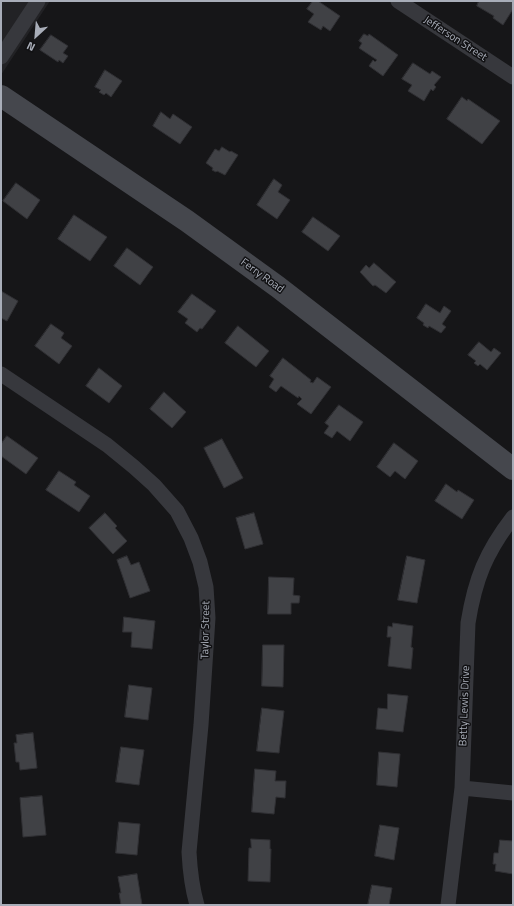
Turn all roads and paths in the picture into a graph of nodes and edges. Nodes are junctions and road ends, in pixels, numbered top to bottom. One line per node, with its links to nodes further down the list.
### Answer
1 (38, 1): 3 (street)
2 (398, 1): 4 (street, Jefferson Street)
3 (1, 57)
4 (513, 77)
5 (1, 96): 7 (main road, Ferry Road)
6 (1, 374): 11 (street, Taylor Street)
7 (513, 470)
8 (513, 517): 9 (street, Betty Lewis Drive)
9 (462, 788): 10 (street); 12 (street, Betty Lewis Drive)
10 (513, 793)
11 (197, 905)
12 (448, 905)

